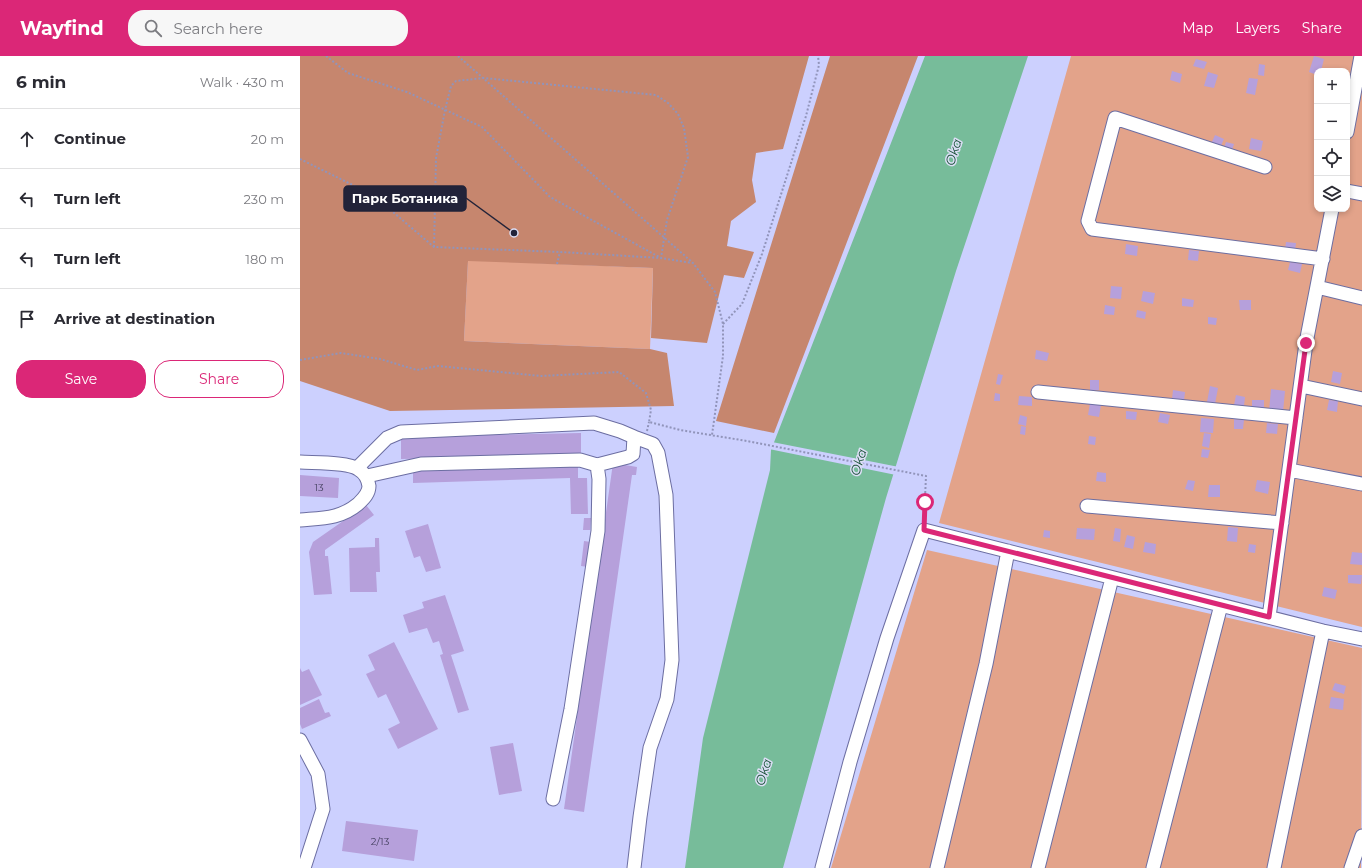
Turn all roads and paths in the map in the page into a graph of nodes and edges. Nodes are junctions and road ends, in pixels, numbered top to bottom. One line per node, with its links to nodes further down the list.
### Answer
1 (326, 56): 6 (path)
2 (458, 56): 5 (path)
3 (818, 56): 22 (path)
4 (1361, 56): 7 (street)
5 (484, 78): 6 (path); 13 (path); 13 (path)
6 (445, 110): 14 (path); 16 (path)
7 (1350, 116)
8 (300, 159): 14 (path)
9 (1265, 167): 17 (street)
10 (1350, 191): 11 (street)
11 (1362, 194)
12 (1331, 212): 17 (street)
13 (664, 237): 16 (path); 18 (path)
14 (434, 247): 15 (path)
15 (560, 252): 16 (path); 19 (path)
16 (660, 258): 18 (path)
17 (1323, 259): 20 (street)
18 (693, 263): 22 (path)
19 (557, 264)
20 (1317, 286): 21 (street); 24 (street)
21 (1362, 298)
22 (723, 324): 28 (path)
23 (300, 360): 28 (path)
24 (1301, 386): 26 (street); 27 (street)
25 (1038, 392): 27 (street)
26 (1362, 399)
27 (1296, 418): 32 (street)
28 (712, 435): 38 (path)
29 (634, 437): 31 (street); 33 (street); 49 (street)
30 (300, 462): 33 (street)
31 (597, 466): 33 (street); 46 (street)
32 (1289, 470): 34 (street); 37 (street)
33 (362, 472): 36 (street)
34 (1362, 484)
35 (1087, 506): 37 (street)
36 (300, 520)
37 (1282, 523): 42 (street)
38 (924, 530): 39 (street); 50 (street)
39 (1008, 551): 40 (street); 51 (street)
40 (1112, 578): 41 (street); 52 (street)
41 (1221, 605): 42 (street); 53 (street)
42 (1269, 617): 43 (street)
43 (1323, 631): 44 (street); 54 (street)
44 (1362, 639)
45 (300, 740): 48 (street)
46 (553, 799)
47 (1362, 836): 55 (street)
48 (304, 868)
49 (634, 868)
50 (822, 868)
51 (937, 868)
52 (1038, 868)
53 (1153, 868)
54 (1274, 868)
55 (1351, 868)

